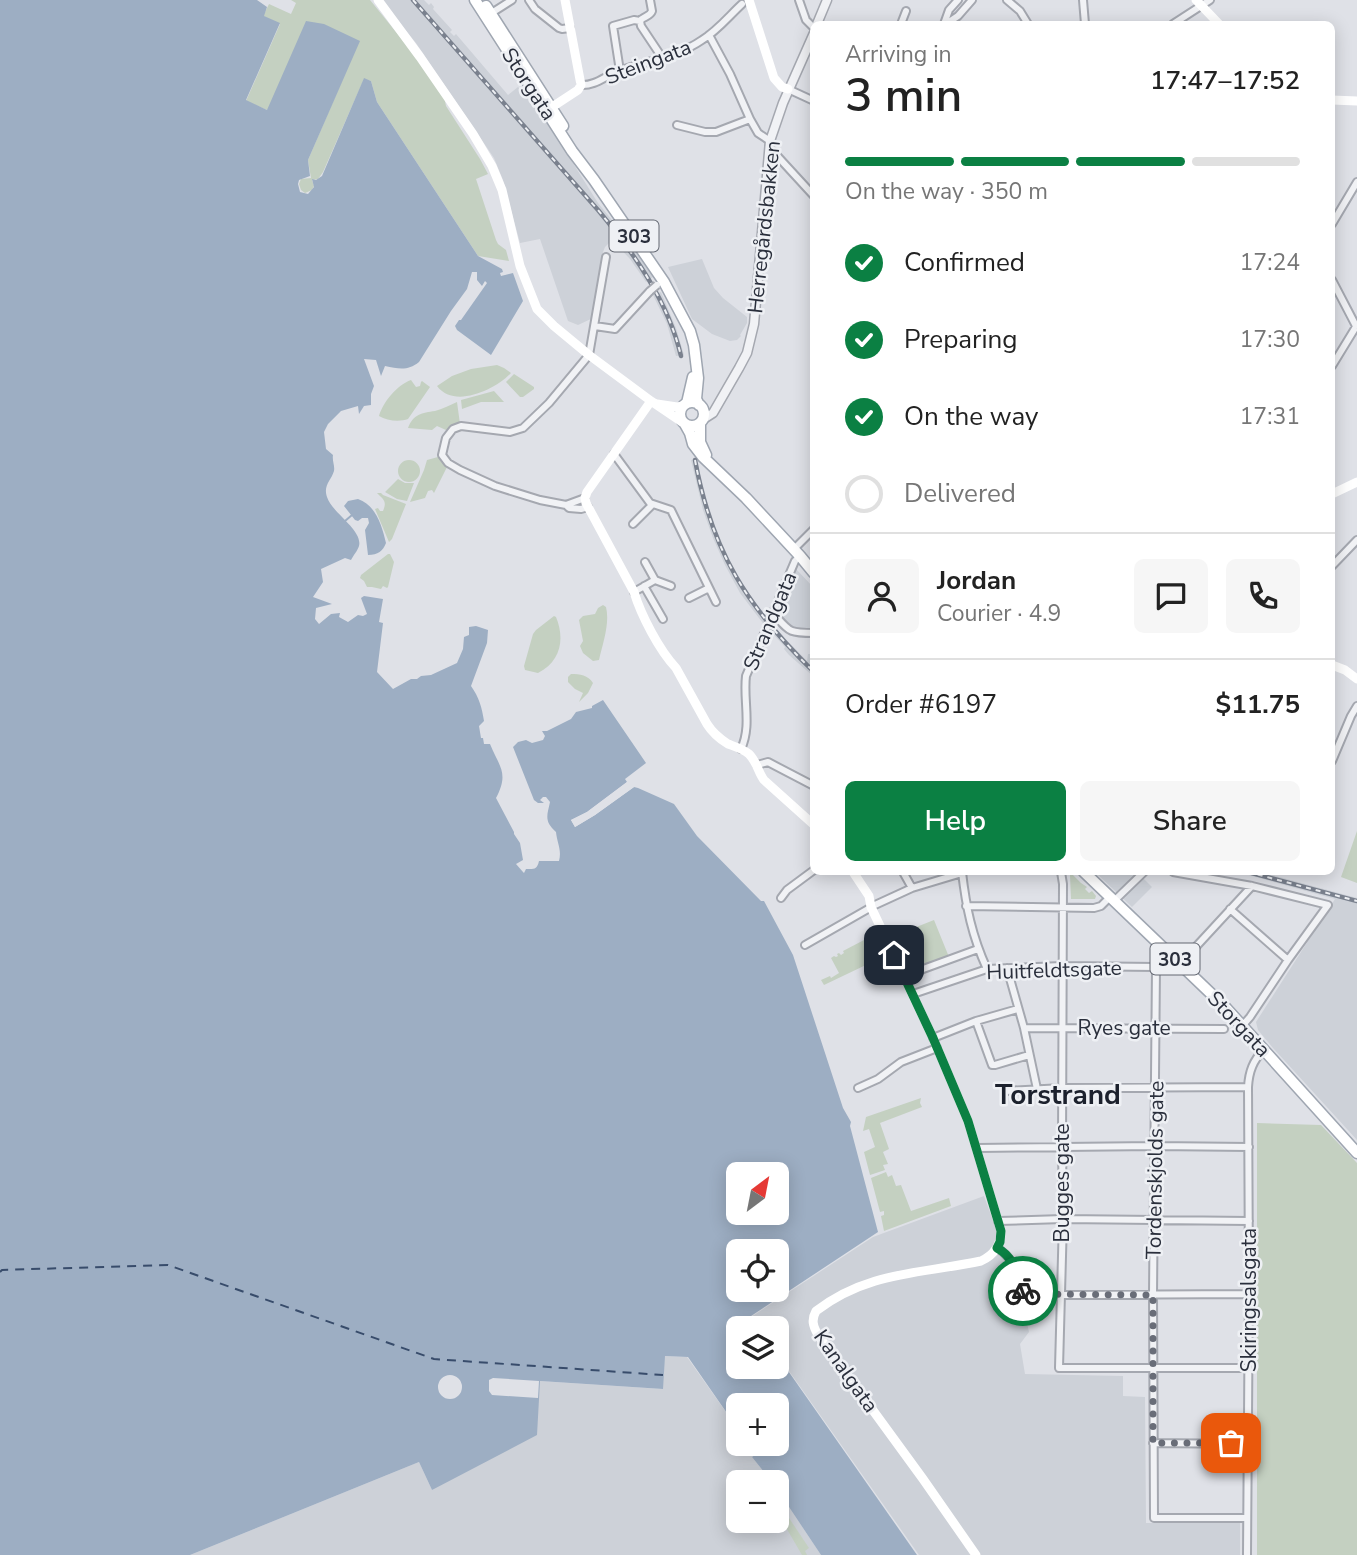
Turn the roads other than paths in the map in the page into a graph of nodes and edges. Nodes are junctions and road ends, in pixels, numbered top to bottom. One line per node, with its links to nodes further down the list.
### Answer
1 (378, 0): 51 (main road)
2 (475, 0): 17 (main road, Storgata / 303)
3 (481, 0): 17 (main road, Storgata / 303)
4 (512, 0): 17 (street)
5 (529, 0): 28 (street)
6 (565, 0): 28 (main road)
7 (650, 0): 18 (street)
8 (799, 0): 27 (street)
9 (827, 0): 19 (street, Herregårdsbakken)
10 (958, 0): 21 (street)
11 (972, 0): 22 (street)
12 (1007, 0): 23 (street)
13 (1083, 0): 24 (street)
14 (748, 1): 29 (street, Steingata); 34 (main road)
15 (1202, 2): 25 (street); 26 (main road)
16 (906, 11): 20 (street)
17 (488, 15): 38 (main road, Storgata / 303)
18 (640, 20): 31 (street); 32 (street)
19 (819, 21)
20 (902, 21)
21 (946, 21)
22 (950, 21)
23 (1026, 21)
24 (1085, 21)
25 (1177, 21)
26 (1217, 21)
27 (810, 26)
28 (570, 28): 33 (main road)
29 (709, 35): 31 (street, Steingata); 39 (street)
30 (810, 42): 34 (street, Herregårdsbakken)
31 (663, 59): 32 (street, Steingata)
32 (620, 71): 33 (street, Steingata)
33 (581, 85): 38 (main road)
34 (789, 89): 35 (street); 41 (street, Herregårdsbakken)
35 (810, 99)
36 (1335, 100): 37 (main road)
37 (1357, 101)
38 (549, 109): 48 (main road, Storgata / 303)
39 (750, 118): 40 (street); 41 (street)
40 (677, 125)
41 (770, 144): 43 (street); 54 (street, Herregårdsbakken)
42 (1357, 182): 44 (street)
43 (810, 190)
44 (1335, 218)
45 (606, 257): 50 (street)
46 (658, 285): 50 (street, bridge)
47 (1335, 285): 49 (street)
48 (678, 308): 55 (main road, Storgata / 303); 56 (main road, Storgata / 303)
49 (1357, 325): 52 (street)
50 (595, 326): 51 (street)
51 (590, 355): 53 (main road); 63 (street)
52 (1335, 361)
53 (653, 403): 55 (main road); 58 (main road); 59 (main road)
54 (717, 404): 56 (street); 57 (street, Herregårdsbakken)
55 (685, 405): 56 (main road); 58 (main road, 303)
56 (701, 407): 57 (main road, 303)
57 (701, 422): 58 (main road); 60 (main road, 303)
58 (683, 423): 60 (main road, 303)
59 (614, 454): 63 (main road); 64 (street)
60 (714, 467): 68 (main road, 303)
61 (1357, 482): 62 (main road)
62 (1335, 493)
63 (587, 502): 77 (main road)
64 (652, 505): 65 (street); 76 (street)
65 (633, 524)
66 (810, 534): 68 (street, Strandgata)
67 (1357, 540): 71 (street)
68 (797, 552): 70 (main road, 303); 72 (main road, 303); 80 (street, Strandgata)
69 (645, 562): 73 (street)
70 (810, 562)
71 (1335, 563)
72 (810, 568)
73 (655, 580): 74 (street); 75 (street)
74 (644, 586): 77 (street); 81 (street)
75 (671, 586)
76 (709, 588): 78 (street); 79 (street)
77 (634, 592): 88 (main road)
78 (690, 598)
79 (716, 603)
80 (773, 613): 82 (street); 88 (street, Strandgata)
81 (663, 619)
82 (810, 633)
83 (1335, 666): 84 (main road)
84 (1345, 670): 85 (main road); 86 (main road)
85 (1357, 670)
86 (1357, 679)
87 (1357, 706): 89 (street)
88 (741, 749): 90 (main road)
89 (1335, 754)
90 (757, 765): 91 (street); 92 (main road)
91 (810, 784)
92 (810, 821)
93 (810, 873): 105 (street)
94 (848, 875): 108 (main road)
95 (855, 875): 108 (main road)
96 (905, 875): 104 (street)
97 (953, 875): 104 (street)
98 (962, 875): 107 (street)
99 (1061, 875): 109 (street, Bugges gate)
100 (1087, 875): 106 (main road, Storgata / 303)
101 (1140, 875): 106 (street)
102 (1189, 875): 103 (street)
103 (1252, 886): 110 (street); 114 (street)
104 (912, 888): 108 (street)
105 (781, 898)
106 (1112, 899): 109 (street); 113 (main road, Storgata / 303)
107 (966, 906): 109 (street); 112 (street)
108 (871, 907): 111 (street); 120 (main road)
109 (1062, 908): 116 (street, Bugges gate)
110 (1230, 909): 114 (street); 115 (street)
111 (805, 945)
112 (978, 949): 119 (street); 120 (street)
113 (1169, 954): 115 (main road, Storgata / 303); 117 (street)
114 (1288, 960): 124 (street)
115 (1180, 964): 124 (main road, Storgata / 303)
116 (1063, 966): 117 (street, Huitfeldtsgate); 118 (street, Huitfeldtsgate); 126 (street, Bugges gate)
117 (1156, 967): 127 (street, Tordenskjolds gate)
118 (1007, 968): 119 (street, Huitfeldtsgate); 122 (street)
119 (987, 969): 121 (street, Huitfeldtsgate)
120 (904, 976): 121 (main road)
121 (913, 994): 129 (main road)
122 (1018, 1009): 123 (street); 125 (street)
123 (976, 1021): 129 (street); 132 (street)
124 (1243, 1025): 131 (main road, Storgata / 303)
125 (1024, 1028): 126 (street, Ryes gate); 132 (street)
126 (1063, 1028): 127 (street, Ryes gate); 136 (street, Bugges gate)
127 (1156, 1028): 128 (street, Ryes gate); 133 (street, Tordenskjolds gate)
128 (1224, 1029)
129 (933, 1038): 130 (main road)
130 (937, 1048): 135 (street); 142 (main road)
131 (1264, 1049): 134 (street, Skiringsalsgata); 143 (main road, Storgata / 303)
132 (1029, 1055): 137 (street)
133 (1156, 1087): 134 (street); 136 (street); 139 (street, Tordenskjolds gate)
134 (1248, 1087): 141 (street, Skiringsalsgata)
135 (858, 1088)
136 (1063, 1088): 137 (street); 140 (street, Bugges gate)
137 (1037, 1089): 138 (street)
138 (1006, 1091)
139 (1155, 1146): 140 (street); 141 (street); 145 (street, Tordenskjolds gate)
140 (1062, 1147): 142 (street); 144 (street, Bugges gate)
141 (1249, 1147): 147 (street, Skiringsalsgata)
142 (977, 1148): 146 (main road)
143 (1357, 1153)
144 (1063, 1219): 145 (street); 146 (street); 151 (street, Bugges gate)
145 (1154, 1219): 147 (street); 152 (street, Tordenskjolds gate)
146 (999, 1221): 148 (main road)
147 (1249, 1221): 150 (street, Skiringsalsgata)
148 (997, 1248): 149 (street); 159 (main road, Kanalgata)
149 (1023, 1294): 151 (street); 153 (street)
150 (1249, 1294): 152 (street); 155 (street, Skiringsalsgata)
151 (1062, 1295): 152 (street); 154 (street, Bugges gate)
152 (1153, 1295): 154 (street, Tordenskjolds gate)
153 (1027, 1316)
154 (1154, 1368): 155 (street); 156 (street, Tordenskjolds gate)
155 (1248, 1368): 157 (street, Skiringsalsgata)
156 (1153, 1443): 157 (street); 158 (street, Tordenskjolds gate)
157 (1248, 1444): 158 (street, Skiringsalsgata)
158 (1247, 1518): 160 (street, Skiringsalsgata)
159 (976, 1555)
160 (1247, 1555)

